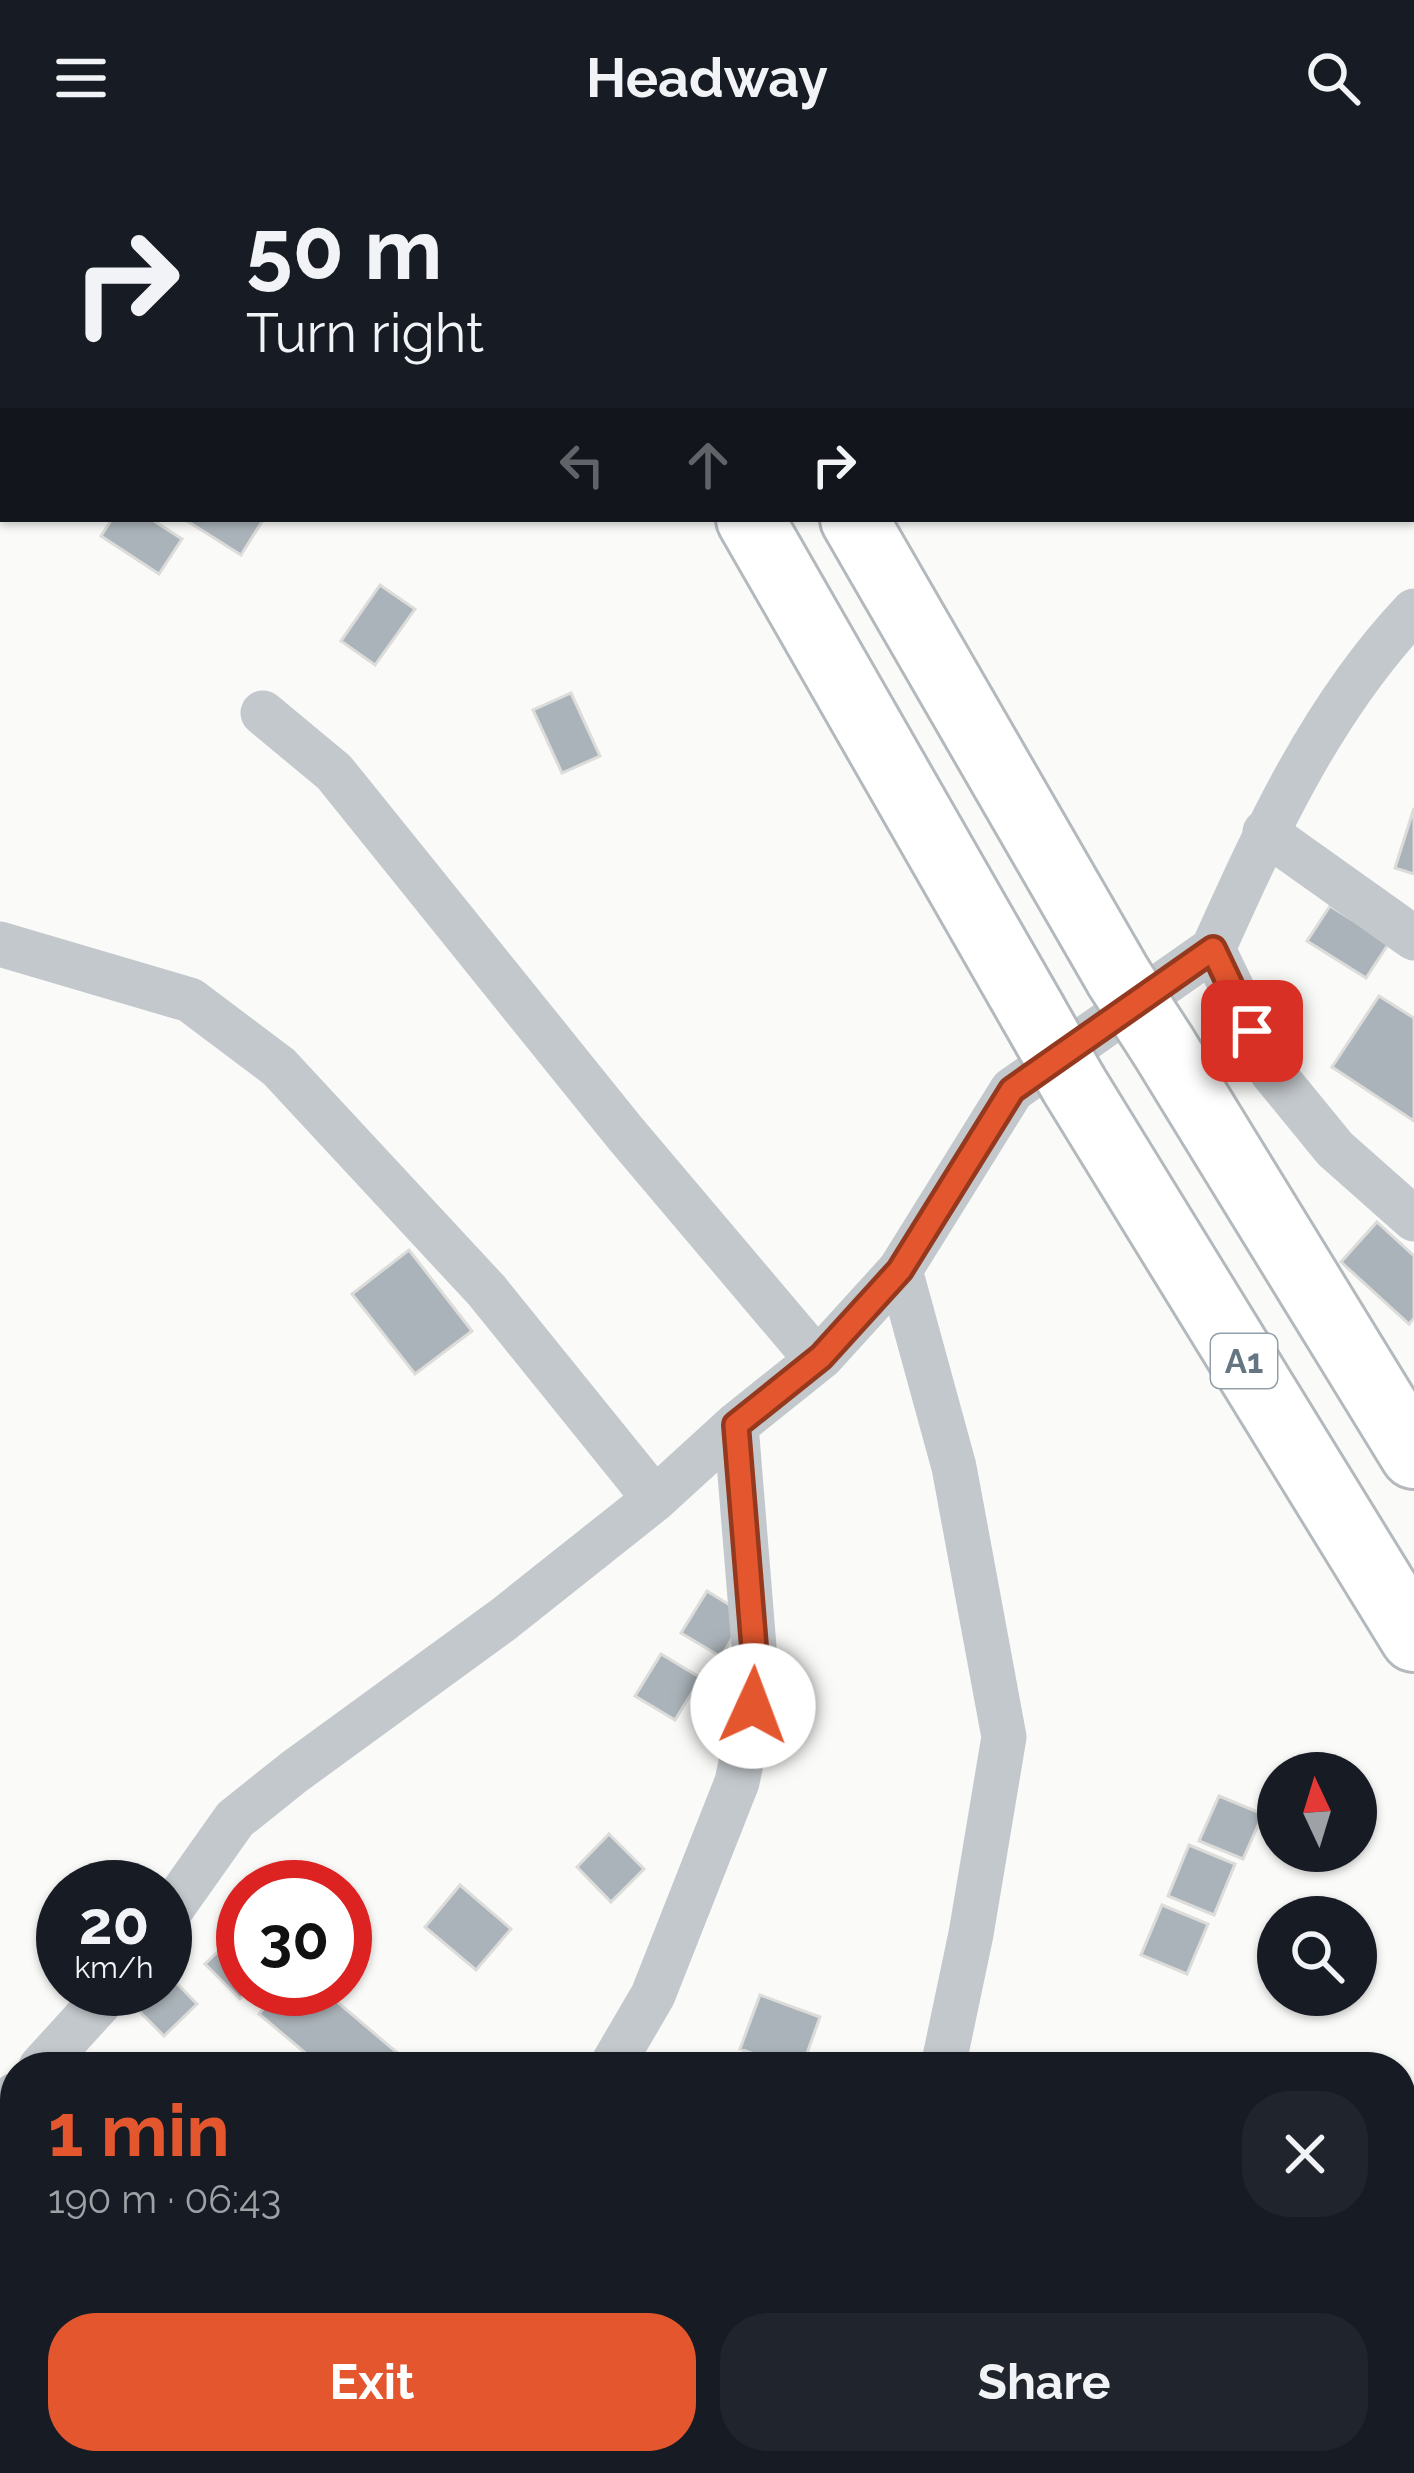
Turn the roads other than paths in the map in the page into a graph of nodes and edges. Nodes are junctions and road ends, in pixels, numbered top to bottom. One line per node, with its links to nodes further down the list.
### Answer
1 (752, 522): 15 (highway, A1, bridge)
2 (856, 522): 13 (highway, A1, bridge)
3 (1414, 611): 5 (street)
4 (263, 713): 11 (street)
5 (1265, 832): 6 (street); 8 (street)
6 (1414, 938)
7 (0, 944): 14 (street)
8 (1213, 949): 9 (street); 10 (street)
9 (1414, 1219)
10 (900, 1270): 11 (street); 20 (street)
11 (817, 1360): 12 (street)
12 (736, 1425): 14 (street); 19 (street)
13 (1414, 1455)
14 (655, 1499): 16 (street)
15 (1414, 1637)
16 (192, 1880)
17 (87, 2016): 18 (street)
18 (55, 2052)
19 (620, 2052)
20 (946, 2052)

